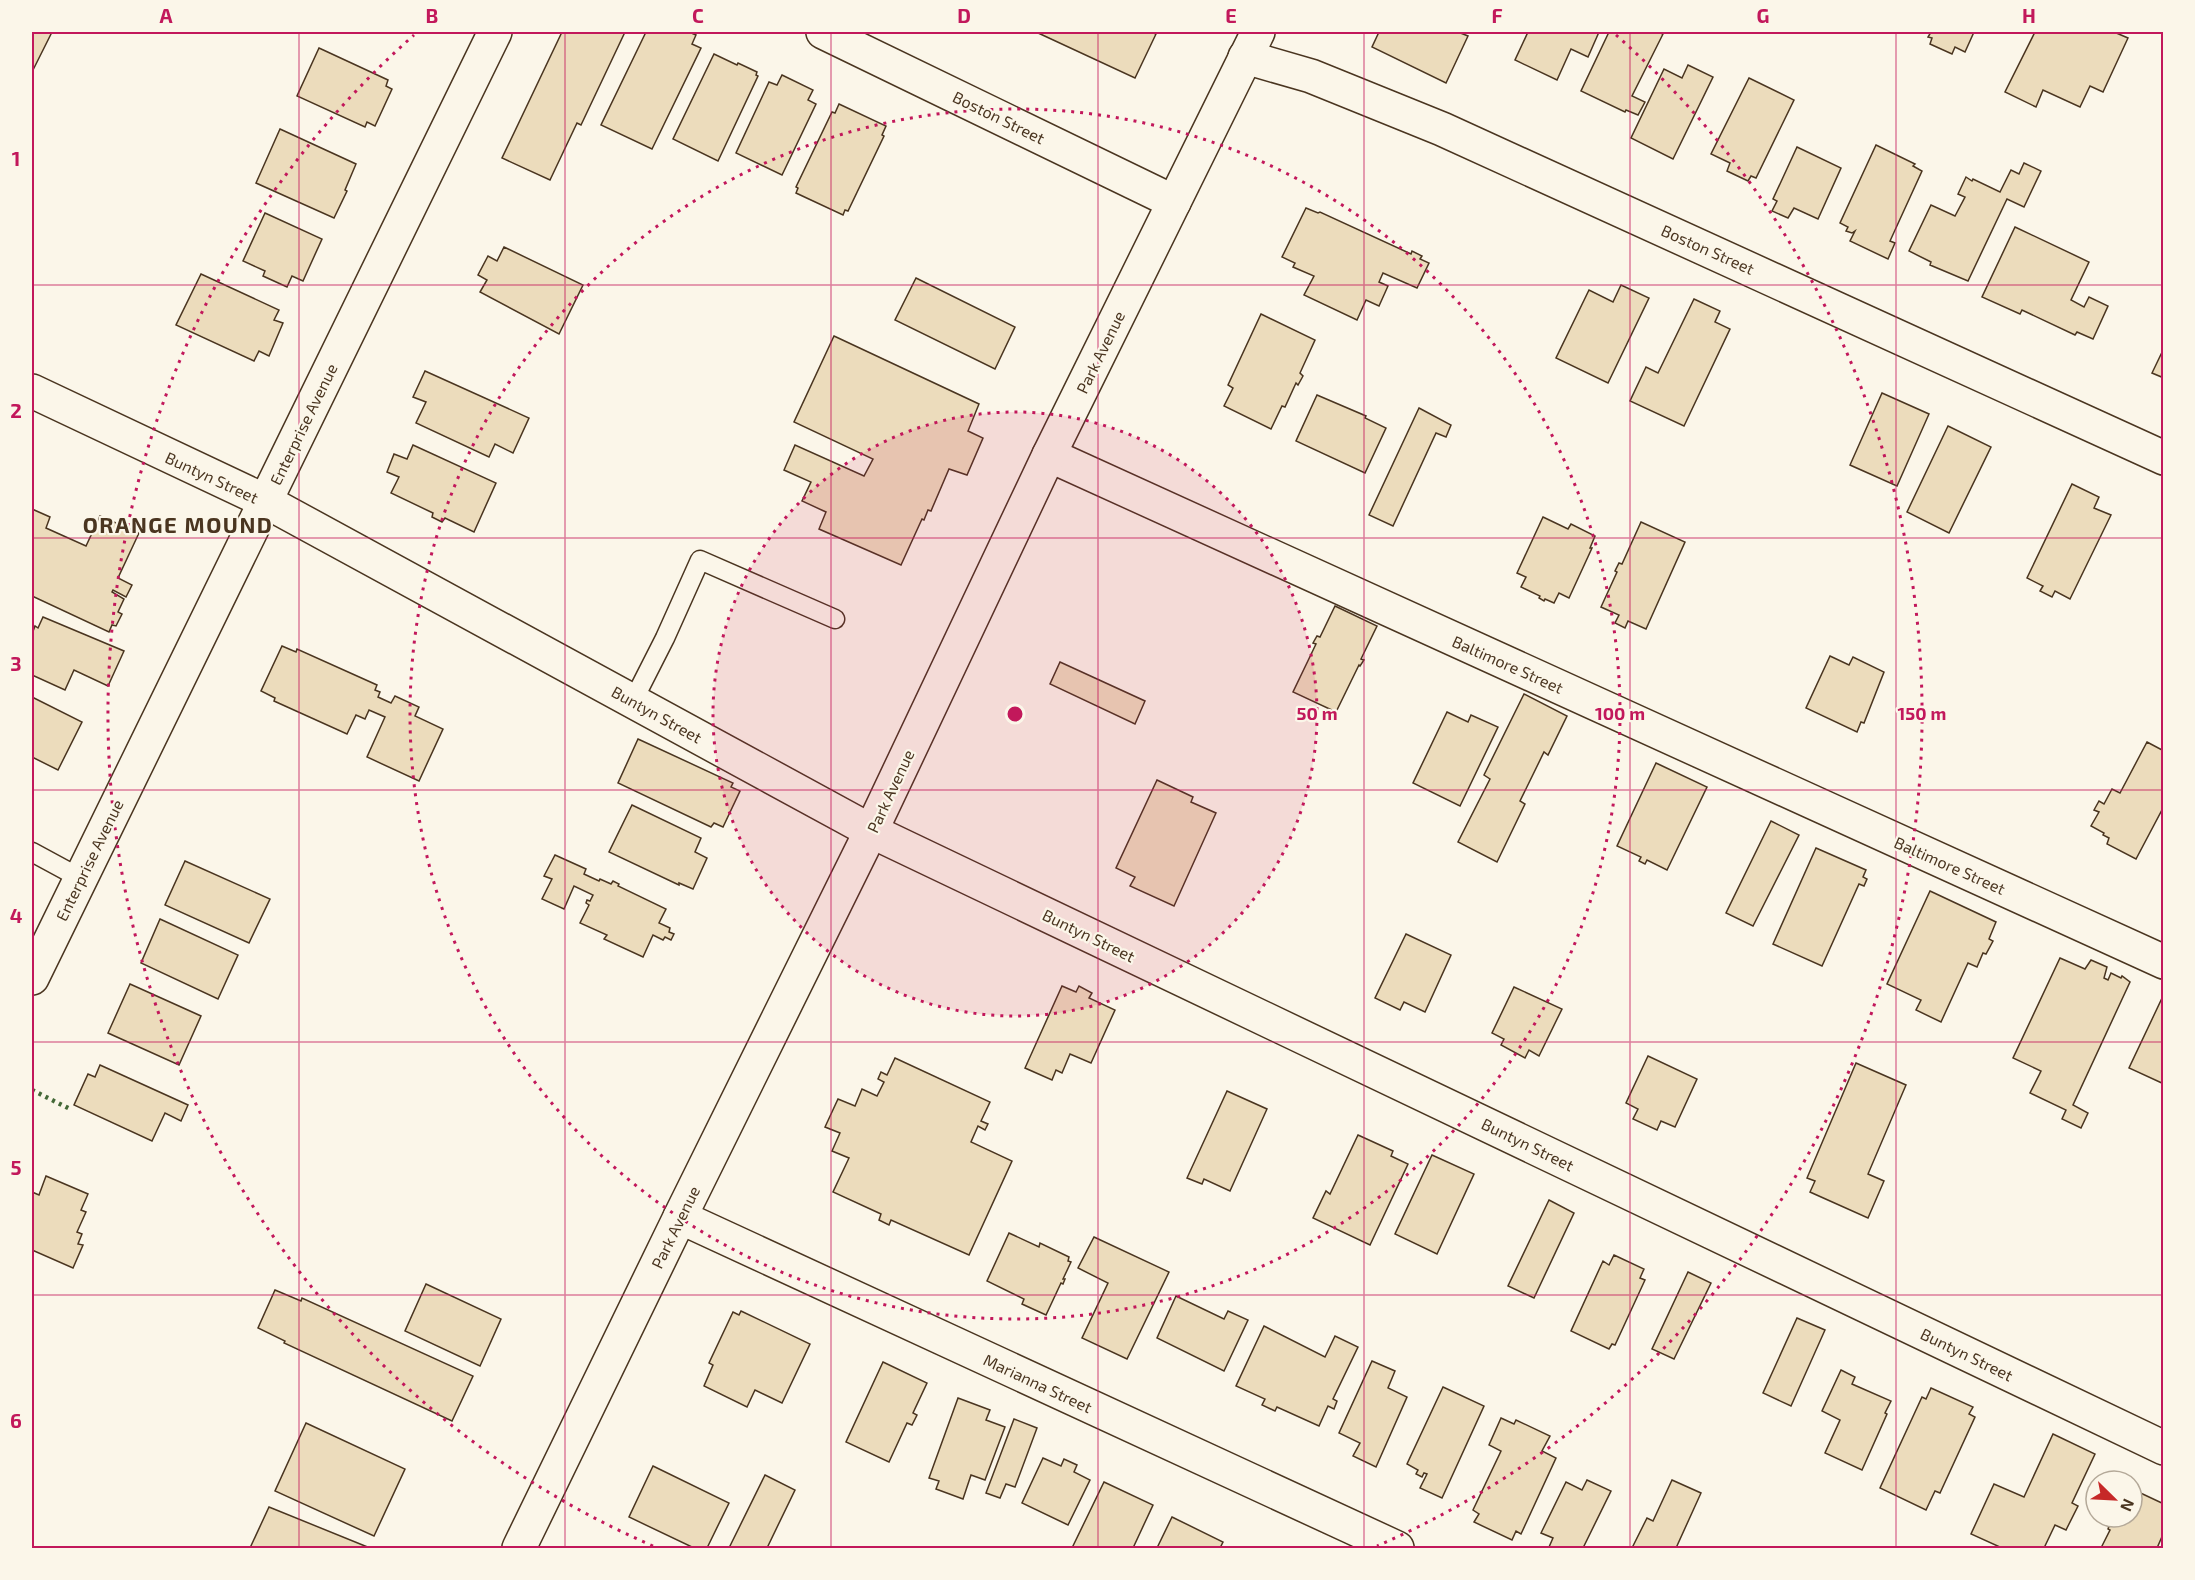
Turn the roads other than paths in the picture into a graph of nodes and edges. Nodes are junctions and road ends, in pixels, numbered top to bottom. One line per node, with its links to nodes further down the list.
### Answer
1 (495, 32): 8 (street, Enterprise Avenue)
2 (823, 32): 4 (street, Boston Street)
3 (1252, 44): 4 (street, Park Avenue); 7 (street, Boston Street)
4 (1174, 202): 6 (street, Park Avenue)
5 (32, 391): 8 (street, Buntyn Street)
6 (1049, 455): 11 (street, Park Avenue); 14 (street, Baltimore Street)
7 (2163, 458)
8 (265, 501): 10 (street, Buntyn Street); 13 (street, Enterprise Avenue)
9 (835, 619): 10 (lane)
10 (633, 701): 11 (street, Buntyn Street)
11 (871, 831): 16 (street, Park Avenue); 17 (street, Buntyn Street)
12 (32, 852): 13 (lane)
13 (80, 878): 15 (street, Enterprise Avenue)
14 (2163, 962)
15 (32, 978)
16 (680, 1216): 18 (street, Park Avenue); 19 (street, Marianna Street)
17 (2163, 1448)
18 (519, 1548)
19 (1397, 1548)

